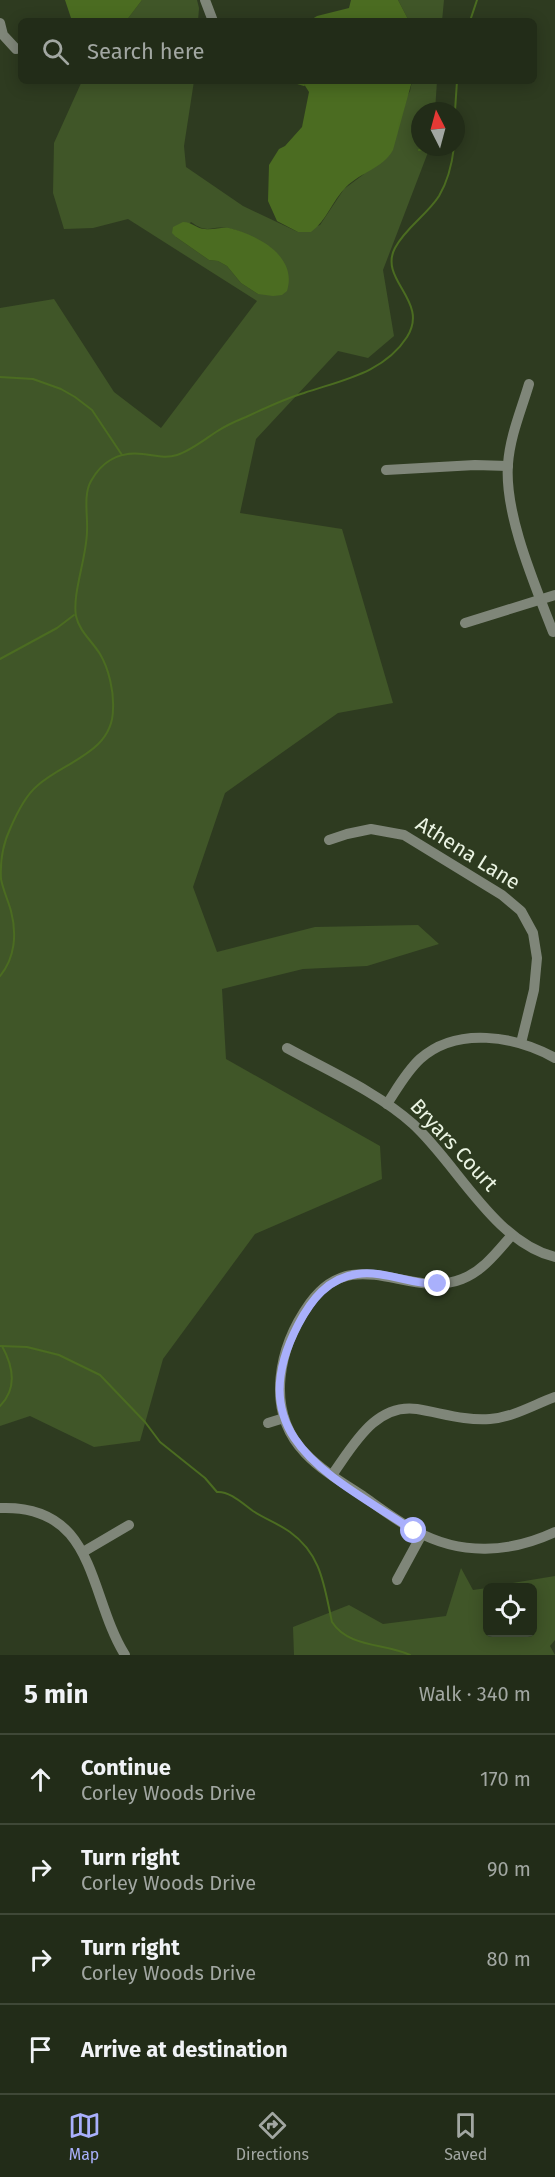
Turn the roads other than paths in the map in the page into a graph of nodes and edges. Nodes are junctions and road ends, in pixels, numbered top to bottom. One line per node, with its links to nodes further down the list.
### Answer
1 (205, 0): 2 (street)
2 (212, 18)
3 (0, 23): 4 (street)
4 (16, 49)
5 (529, 384): 6 (street)
6 (508, 466): 7 (street); 9 (street)
7 (386, 470)
8 (555, 595): 9 (street)
9 (541, 599): 10 (street); 11 (street)
10 (465, 623)
11 (553, 632)
12 (329, 840): 13 (street, Athena Lane)
13 (521, 1043): 15 (street); 16 (street)
14 (287, 1048): 16 (street, Bryars Court)
15 (555, 1058)
16 (387, 1104): 17 (street, Bryars Court)
17 (512, 1235): 18 (street, Bryars Court); 20 (street)
18 (555, 1257)
19 (555, 1397): 22 (street)
20 (284, 1418): 21 (street); 22 (street)
21 (268, 1423)
22 (332, 1475): 26 (street)
23 (0, 1508): 27 (street)
24 (129, 1525): 27 (street)
25 (555, 1532): 26 (street)
26 (422, 1534): 28 (street)
27 (83, 1552): 29 (street)
28 (397, 1580)
29 (125, 1655)

